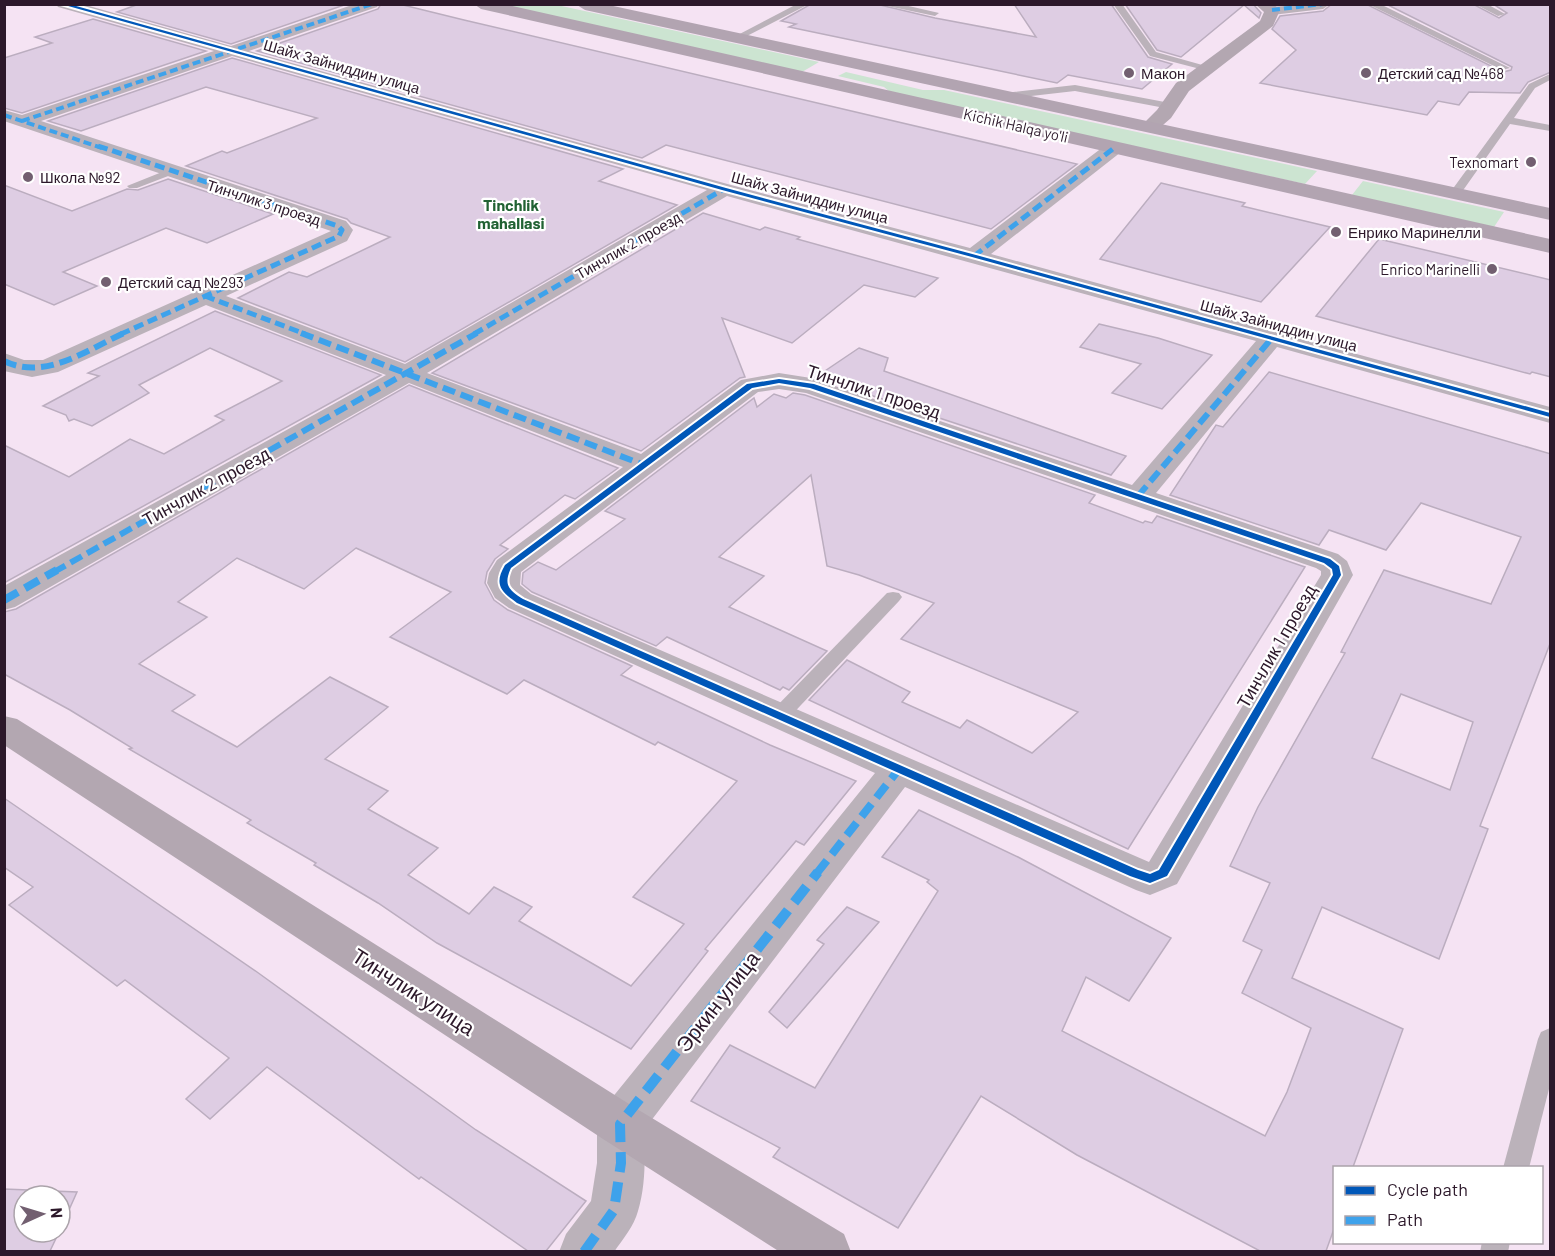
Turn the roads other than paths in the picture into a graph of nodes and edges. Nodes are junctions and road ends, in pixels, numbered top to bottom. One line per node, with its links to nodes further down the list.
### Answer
1 (63, 4): 15 (street, Шайх Зайниддин улица)
2 (372, 4): 15 (street)
3 (481, 4): 20 (highway, Kichik Halqa yo'li)
4 (584, 4): 14 (highway, Kichik Halqa yo'li)
5 (805, 4): 14 (lane)
6 (882, 4): 12 (lane)
7 (1117, 4): 17 (lane)
8 (1323, 4): 11 (street)
9 (1372, 4): 18 (lane)
10 (1479, 4): 13 (lane)
11 (1267, 7): 17 (street)
12 (935, 13)
13 (1500, 14)
14 (736, 38): 16 (highway, Kichik Halqa yo'li)
15 (235, 51): 23 (street); 31 (street, Шайх Зайниддин улица)
16 (852, 63): 20 (highway); 21 (highway, Kichik Halqa yo'li)
17 (1208, 68): 22 (street)
18 (1505, 69)
19 (1551, 77): 24 (lane)
20 (816, 80): 27 (highway, Kichik Halqa yo'li)
21 (1004, 96): 22 (lane); 25 (highway, Kichik Halqa yo'li)
22 (1170, 106): 25 (street)
23 (13, 118): 29 (street, Тинчлик 3 проезд)
24 (1508, 120): 26 (lane); 33 (lane)
25 (1149, 127): 28 (highway, Kichik Halqa yo'li)
26 (1551, 128)
27 (1114, 148): 32 (highway, Kichik Halqa yo'li); 36 (street)
28 (1331, 166): 32 (highway); 33 (highway, Kichik Halqa yo'li)
29 (172, 171): 30 (lane); 37 (street, Тинчлик 3 проезд)
30 (133, 186)
31 (724, 189): 36 (street, Шайх Зайниддин улица); 40 (street, Тинчлик 2 проезд)
32 (1306, 191): 35 (highway, Kichik Halqa yo'li)
33 (1455, 194): 34 (highway, Kichik Halqa yo'li)
34 (1551, 214)
35 (1551, 246)
36 (974, 256): 38 (street, Шайх Зайниддин улица)
37 (206, 296): 39 (street, Тинчлик 3 проезд); 40 (street)
38 (1272, 338): 41 (street, Шайх Зайниддин улица); 43 (street)
39 (4, 362)
40 (408, 373): 42 (street); 45 (street, Тинчлик 2 проезд)
41 (1551, 416)
42 (644, 465): 43 (street, Тинчлик 1 проезд); 46 (street, Тинчлик 1 проезд)
43 (1138, 496): 48 (street, Тинчлик 1 проезд)
44 (893, 597): 46 (lane)
45 (4, 600)
46 (778, 717): 48 (street, Тинчлик 1 проезд)
47 (4, 728): 50 (street, Тинчлик улица)
48 (899, 769): 50 (street, Эркин улица)
49 (1551, 1039): 51 (lane)
50 (620, 1124): 52 (street); 53 (street, Тинчлик улица)
51 (1516, 1166)
52 (584, 1251)
53 (826, 1251)

